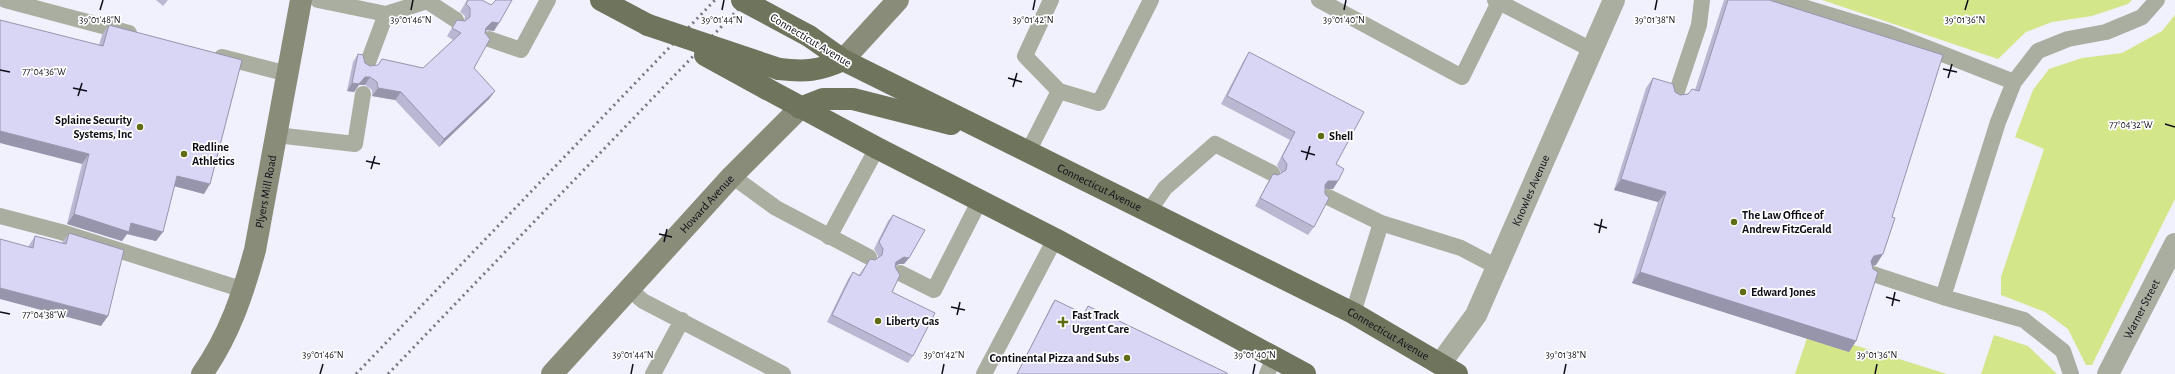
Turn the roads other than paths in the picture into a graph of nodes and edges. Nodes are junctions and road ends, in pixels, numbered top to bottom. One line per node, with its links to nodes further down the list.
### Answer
1 (5, 0): 20 (lane)
2 (301, 0): 26 (street, Plyers Mill Road)
3 (318, 0): 17 (lane)
4 (427, 0): 17 (lane); 18 (lane)
5 (548, 0): 21 (lane)
6 (742, 0): 24 (main road, Connecticut Avenue, bridge)
7 (898, 0): 24 (street)
8 (1051, 0): 28 (lane)
9 (1151, 0): 28 (lane)
10 (1319, 0): 15 (lane)
11 (1614, 0): 22 (street, Knowles Avenue)
12 (1702, 0): 30 (lane)
13 (1780, 0): 27 (lane)
14 (2157, 0): 27 (lane)
15 (1497, 1): 22 (lane)
16 (606, 3): 19 (main road)
17 (386, 14): 25 (lane)
18 (456, 20)
19 (648, 25): 24 (main road, bridge); 31 (main road, bridge)
20 (142, 36)
21 (489, 39)
22 (1592, 50): 47 (street, Knowles Avenue)
23 (204, 52): 26 (lane)
24 (843, 60): 32 (main road, Connecticut Avenue)
25 (367, 65)
26 (288, 74): 33 (street, Plyers Mill Road)
27 (2014, 82): 52 (lane)
28 (1059, 92): 35 (lane)
29 (363, 94): 33 (lane)
30 (1675, 97)
31 (800, 108): 32 (main road); 34 (main road); 37 (street, Howard Avenue)
32 (991, 134): 35 (main road, Connecticut Avenue)
33 (276, 135): 51 (street, Plyers Mill Road)
34 (877, 148): 39 (main road); 43 (lane)
35 (1028, 152): 40 (main road, Connecticut Avenue)
36 (1272, 174): 40 (lane)
37 (732, 176): 43 (lane); 50 (street, Howard Avenue)
38 (1328, 197): 42 (lane)
39 (980, 200): 44 (main road); 48 (lane)
40 (1149, 211): 53 (main road, Connecticut Avenue)
41 (0, 216): 51 (lane)
42 (1381, 223): 47 (lane); 53 (lane)
43 (829, 237): 46 (lane)
44 (1055, 239): 55 (main road); 61 (lane)
45 (2175, 244): 64 (street, Warner Street)
46 (869, 257)
47 (1496, 267): 56 (street, Knowles Avenue)
48 (900, 273)
49 (1873, 274): 52 (lane)
50 (629, 289): 54 (lane); 58 (street, Howard Avenue)
51 (244, 290): 57 (street, Plyers Mill Road)
52 (1943, 297): 63 (lane)
53 (1353, 313): 56 (main road, Connecticut Avenue)
54 (682, 320): 59 (lane); 60 (lane)
55 (1271, 366): 62 (main road)
56 (1444, 371)
57 (202, 374)
58 (552, 374)
59 (653, 374)
60 (784, 374)
61 (984, 374)
62 (1305, 374)
63 (2071, 374)
64 (2108, 374)

